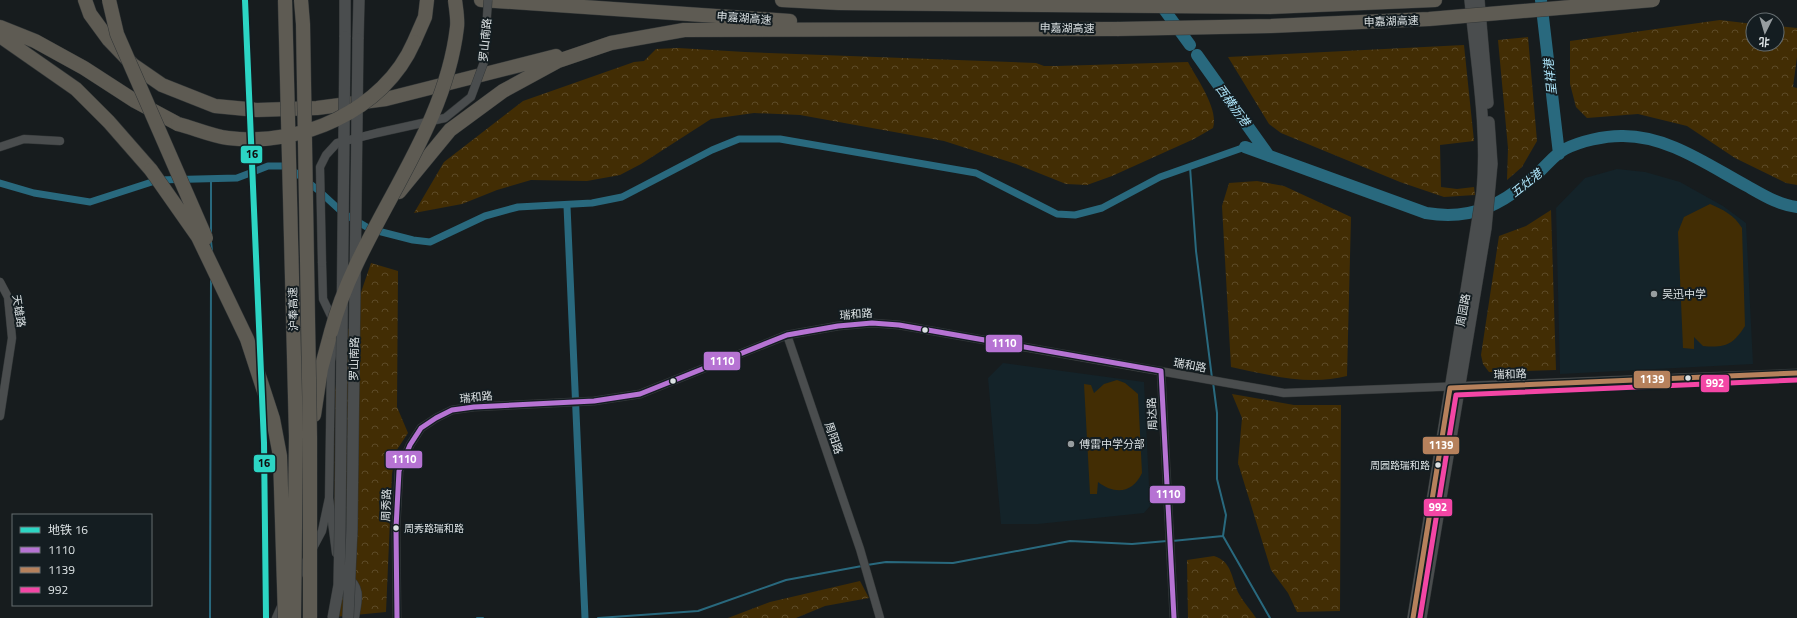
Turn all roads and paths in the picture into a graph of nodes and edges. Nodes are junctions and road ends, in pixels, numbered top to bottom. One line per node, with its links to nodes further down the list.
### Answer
1 (85, 0): 21 (highway, bridge)
2 (109, 0): 28 (highway, bridge)
3 (286, 0): 39 (highway, 沪奉高速, bridge)
4 (301, 0): 33 (highway, 沪奉高速, bridge)
5 (345, 0): 41 (main road, 罗山南路, bridge)
6 (359, 0): 42 (main road, 罗山南路, bridge)
7 (427, 0): 18 (highway, bridge)
8 (455, 0): 25 (highway, bridge)
9 (481, 0): 19 (highway, 申嘉湖高速)
10 (488, 0): 35 (street, 罗山南路, bridge)
11 (782, 0): 17 (highway, 申嘉湖高速)
12 (1025, 0): 17 (highway)
13 (1435, 0): 17 (highway, 申嘉湖高速)
14 (1470, 0): 24 (main road)
15 (1479, 0): 24 (main road)
16 (1653, 0): 19 (highway, 申嘉湖高速, bridge)
17 (1116, 7)
18 (0, 26)
19 (1117, 29): 21 (highway)
20 (0, 36): 28 (highway, bridge)
21 (611, 42): 25 (highway, bridge)
22 (60, 141): 23 (street)
23 (0, 147)
24 (1487, 190): 31 (main road, 周园路)
25 (376, 225): 33 (highway, bridge)
26 (0, 282): 32 (street, 天雄路)
27 (788, 335): 29 (street, 瑞和路); 34 (street, 瑞和路); 44 (street, 周阳路)
28 (247, 339): 38 (highway, bridge)
29 (1161, 371): 31 (street, 瑞和路); 45 (street, 周达路)
30 (1797, 373): 31 (street, 瑞和路)
31 (1455, 388): 46 (main road, 周园路); 47 (main road, 周园路)
32 (0, 416)
33 (310, 437): 40 (highway, 沪奉高速, bridge)
34 (410, 445): 36 (street, 周秀路)
35 (329, 498): 37 (street, 罗山南路); 43 (street, 罗山南路)
36 (397, 617)
37 (276, 618)
38 (285, 618)
39 (294, 618)
40 (310, 618)
41 (333, 618)
42 (348, 618)
43 (355, 618)
44 (880, 618)
45 (1174, 618)
46 (1413, 618)
47 (1421, 618)

